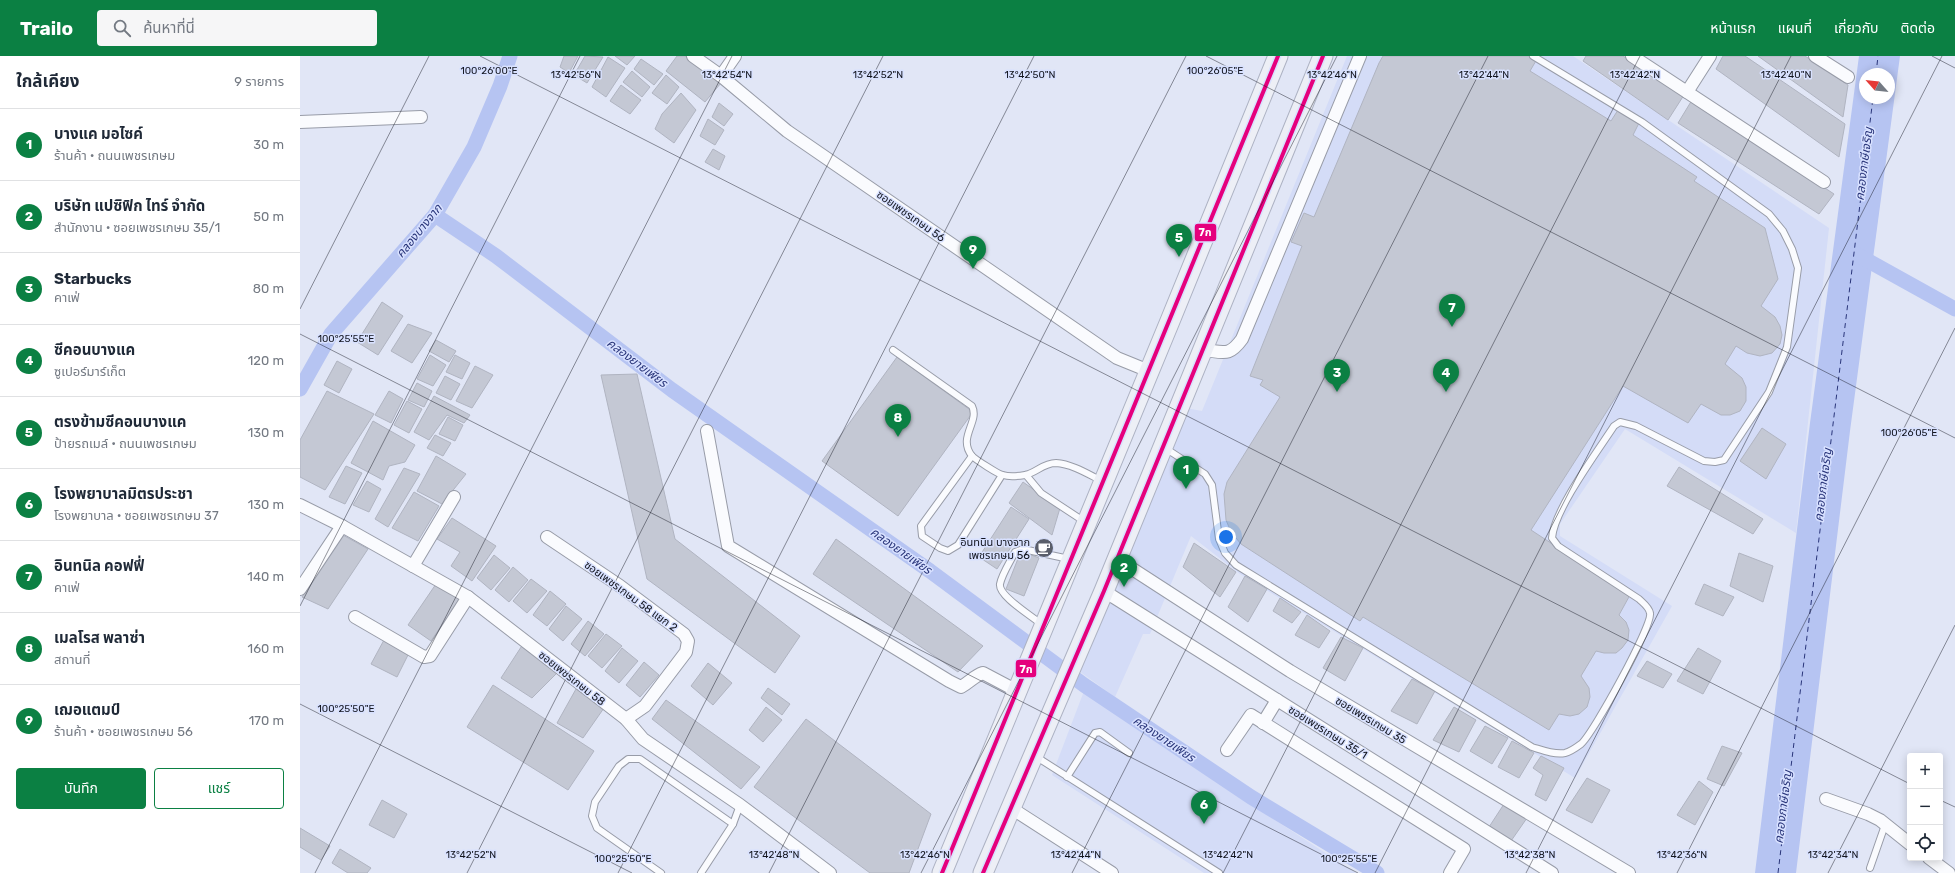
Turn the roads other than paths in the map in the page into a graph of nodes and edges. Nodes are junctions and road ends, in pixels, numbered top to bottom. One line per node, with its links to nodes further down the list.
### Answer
1 (693, 56): 10 (street, ซอยเพชรเกษม 56)
2 (736, 56): 10 (street)
3 (1278, 56): 18 (main road)
4 (1323, 56): 17 (main road)
5 (1360, 56): 17 (street)
6 (1533, 56): 20 (lane)
7 (1632, 56): 12 (street)
8 (1710, 56): 12 (street)
9 (1815, 56): 11 (street)
10 (721, 76): 18 (street, ซอยเพชรเกษม 56)
11 (1848, 77)
12 (1687, 92): 15 (street)
13 (421, 117): 14 (street)
14 (300, 122)
15 (1824, 182)
16 (893, 350): 21 (lane)
17 (1204, 350): 20 (main road)
18 (1150, 371): 24 (main road)
19 (707, 431): 38 (street)
20 (1163, 447): 31 (main road)
21 (972, 456): 23 (lane); 23 (lane)
22 (1026, 475): 23 (lane); 24 (lane); 27 (lane)
23 (1002, 476)
24 (1103, 482): 27 (main road)
25 (454, 497): 32 (street)
26 (300, 505): 28 (street, ซอยเพชรเกษม 58)
27 (1087, 523): 30 (main road)
28 (342, 526): 32 (street, ซอยเพชรเกษม 58); 33 (street)
29 (547, 537): 40 (street, ซอยเพชรเกษม 58 แยก 2)
30 (1071, 559): 37 (main road); 37 (lane)
31 (1117, 559): 34 (main road); 63 (street, ซอยเพชรเกษม 35)
32 (414, 566): 35 (street, ซอยเพชรเกษม 58)
33 (300, 589)
34 (1104, 591): 39 (street, ซอยเพชรเกษม 35/1); 44 (main road)
35 (468, 597): 36 (street); 40 (street, ซอยเพชรเกษม 58)
36 (355, 617)
37 (1043, 628): 38 (main road)
38 (1017, 691): 57 (main road)
39 (1277, 700): 41 (street); 62 (street, ซอยเพชรเกษม 35/1)
40 (626, 719): 47 (street, ซอยเพชรเกษม 58)
41 (1263, 723): 42 (street); 61 (street)
42 (1227, 750)
43 (1129, 753): 45 (lane)
44 (1033, 756): 45 (lane); 48 (main road)
45 (1067, 777): 60 (lane)
46 (1826, 799): 50 (street)
47 (740, 805): 49 (lane); 56 (street, ซอยเพชรเกษม 58)
48 (1010, 808): 58 (main road); 59 (street)
49 (733, 824): 54 (lane); 55 (lane)
50 (1885, 825): 51 (street); 53 (lane)
51 (1907, 842)
52 (1933, 861): 64 (street)
53 (1870, 868)
54 (661, 873)
55 (702, 873)
56 (830, 873)
57 (942, 873)
58 (983, 873)
59 (1112, 873)
60 (1219, 873)
61 (1450, 873)
62 (1552, 873)
63 (1630, 873)
64 (1949, 873)

